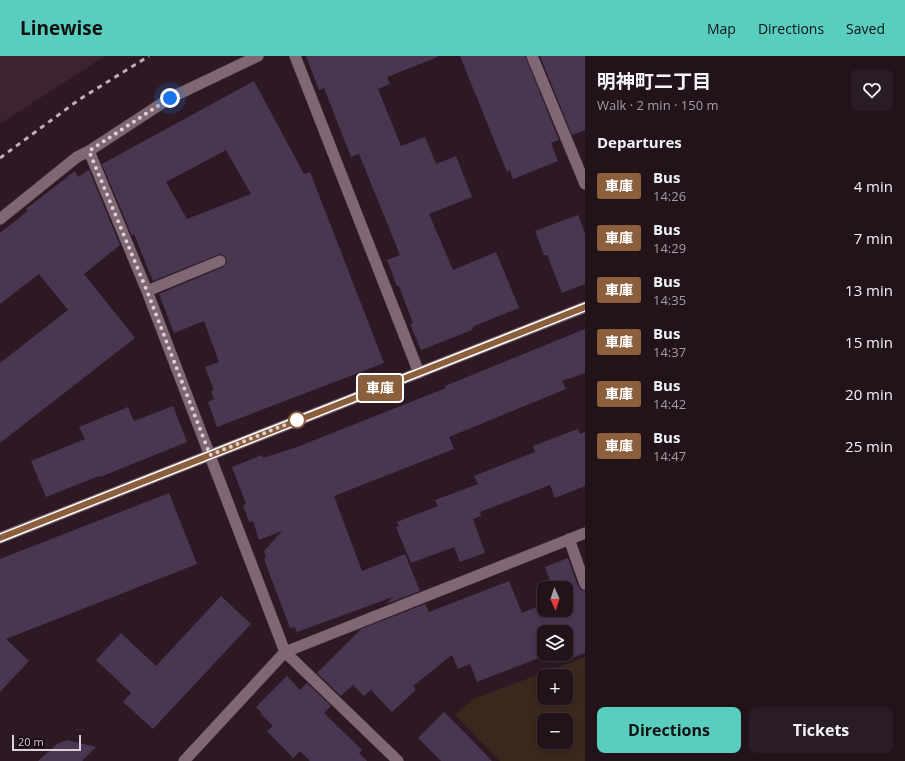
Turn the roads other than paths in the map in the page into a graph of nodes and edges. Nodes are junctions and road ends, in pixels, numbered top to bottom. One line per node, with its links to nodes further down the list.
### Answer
1 (258, 56): 4 (street)
2 (295, 56): 10 (street)
3 (532, 56): 5 (street)
4 (89, 151): 6 (street); 8 (street)
5 (585, 184)
6 (0, 219)
7 (220, 261): 8 (street)
8 (147, 291): 11 (street)
9 (585, 307): 10 (street)
10 (419, 372): 11 (street)
11 (210, 455): 13 (street); 16 (street)
12 (585, 533): 14 (street)
13 (0, 538)
14 (569, 539): 15 (street); 16 (street)
15 (585, 584)
16 (285, 652): 17 (street); 18 (street)
17 (184, 761)
18 (398, 761)

